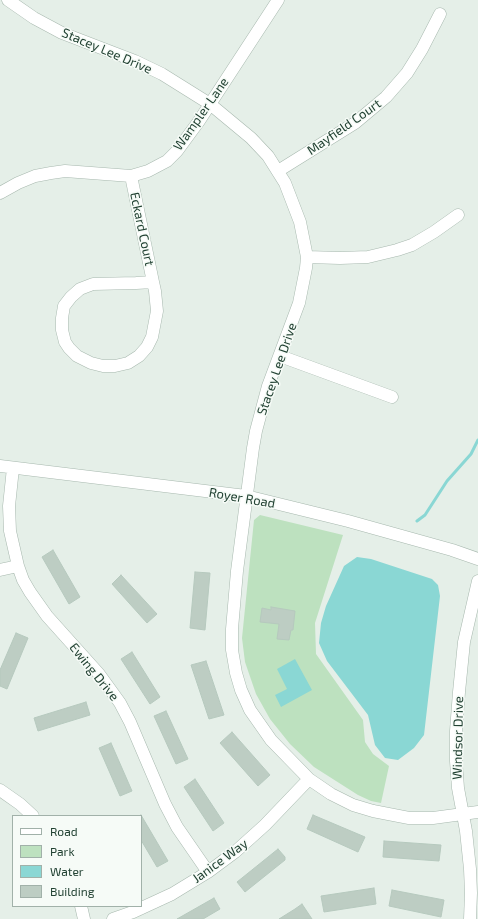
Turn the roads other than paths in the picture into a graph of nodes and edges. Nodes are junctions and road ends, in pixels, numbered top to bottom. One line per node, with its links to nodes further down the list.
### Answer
1 (8, 0): 4 (street, Stacey Lee Drive)
2 (278, 0): 4 (street, Wampler Lane)
3 (440, 14): 5 (street, Mayfield Court)
4 (210, 104): 5 (street, Stacey Lee Drive); 6 (street, Wampler Lane)
5 (278, 171): 9 (street, Stacey Lee Drive)
6 (131, 176): 7 (street, Wampler Lane); 10 (street, Eckard Court)
7 (0, 193)
8 (458, 215): 9 (street)
9 (306, 256): 11 (street, Stacey Lee Drive)
10 (154, 282): 10 (street, Eckard Court)
11 (280, 356): 12 (street); 15 (street, Stacey Lee Drive)
12 (392, 397)
13 (0, 466): 14 (street, Royer Road)
14 (13, 468): 15 (street, Royer Road); 17 (street, Ewing Drive)
15 (246, 496): 16 (street, Royer Road); 20 (street, Stacey Lee Drive)
16 (478, 559)
17 (18, 566): 18 (street); 25 (street, Ewing Drive)
18 (0, 570)
19 (478, 581): 23 (street, Windsor Drive)
20 (309, 779): 23 (street, Stacey Lee Drive); 25 (street, Janice Way)
21 (0, 790): 24 (street)
22 (478, 812): 23 (street, Stacey Lee Drive)
23 (463, 814): 29 (street, Windsor Drive)
24 (32, 815)
25 (208, 872): 28 (street, Janice Way)
26 (81, 907): 27 (street)
27 (84, 919)
28 (114, 919)
29 (470, 919)

